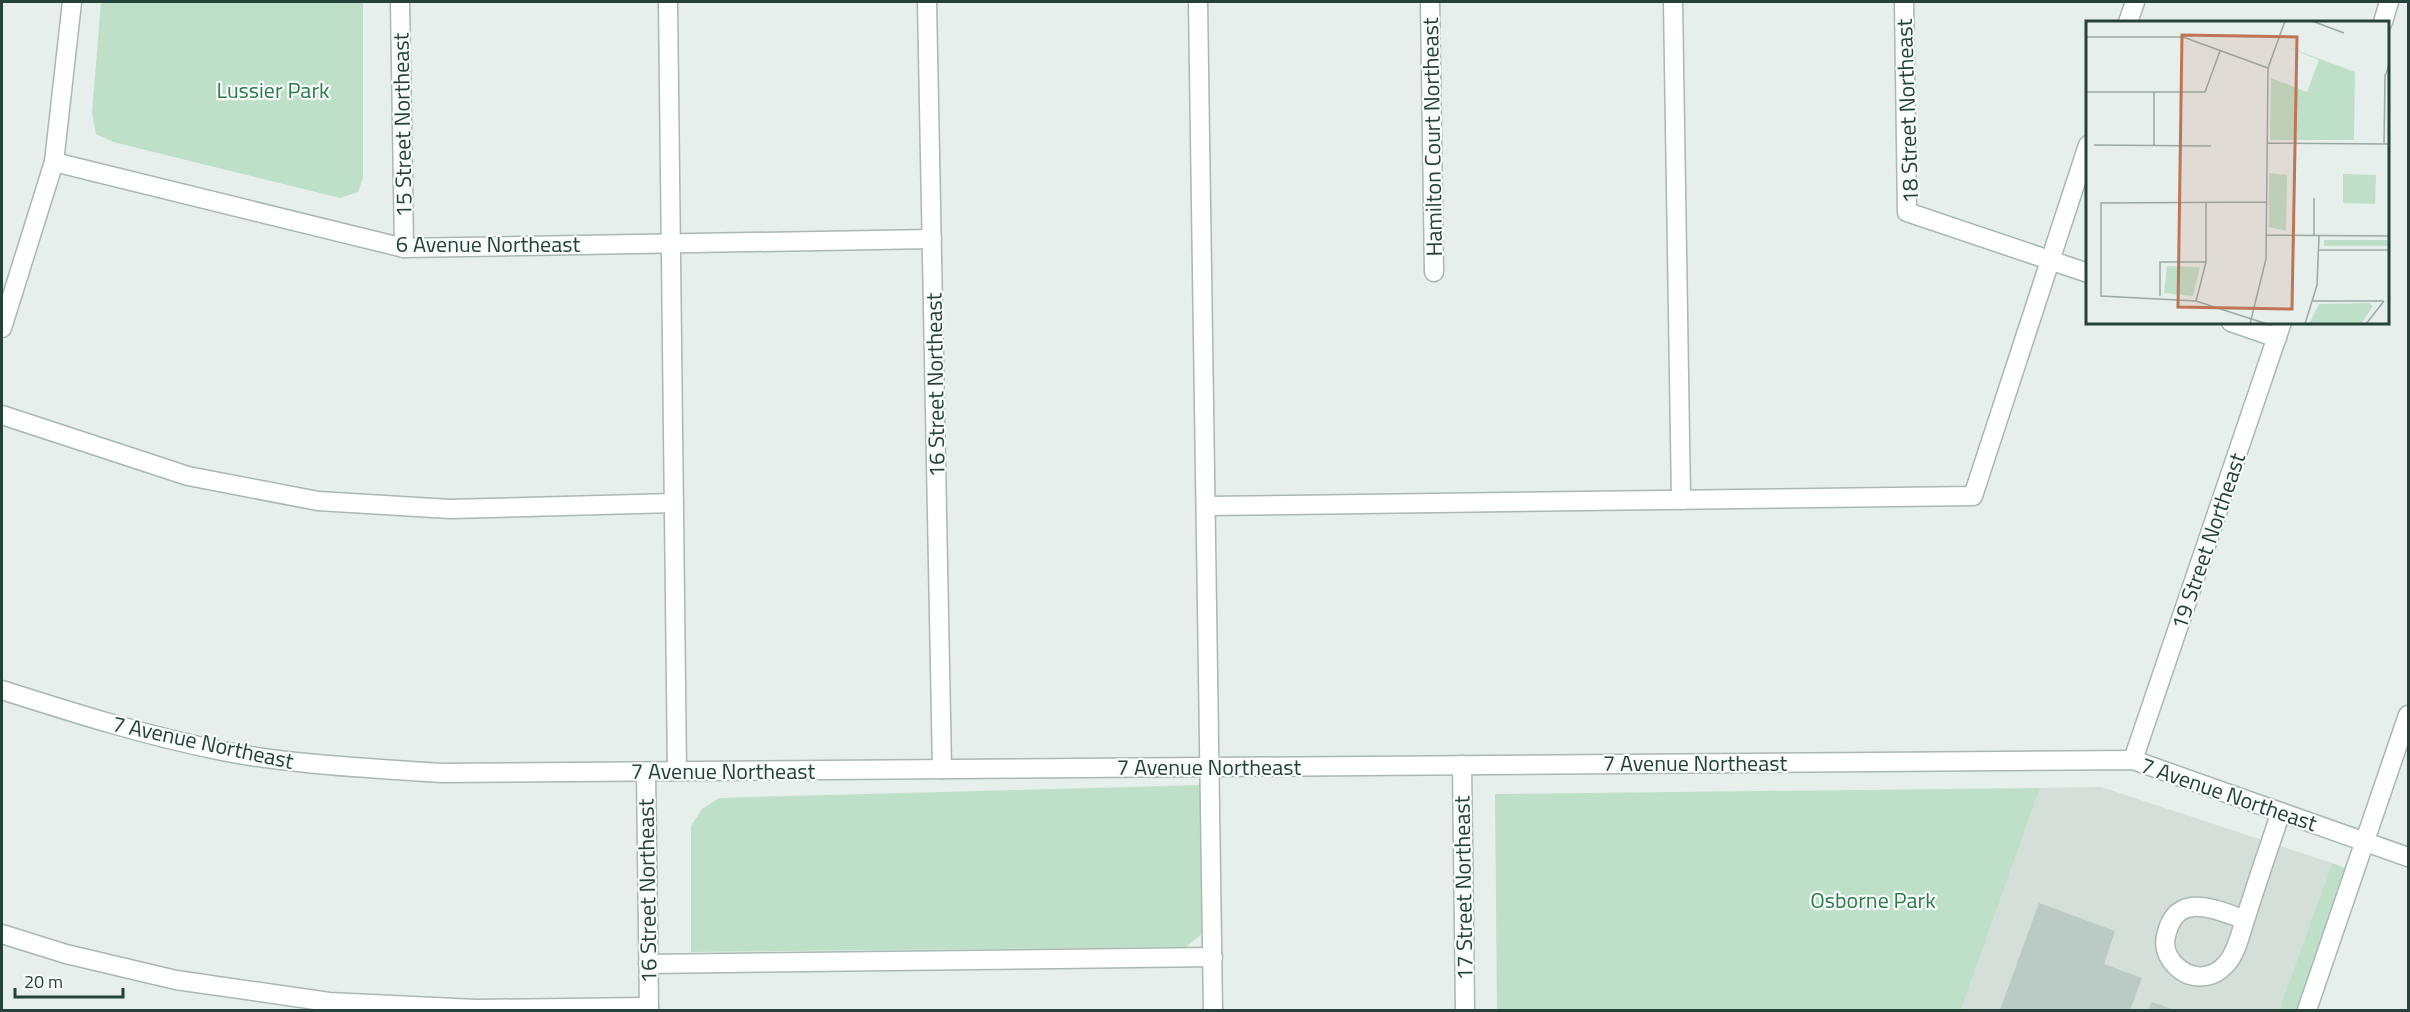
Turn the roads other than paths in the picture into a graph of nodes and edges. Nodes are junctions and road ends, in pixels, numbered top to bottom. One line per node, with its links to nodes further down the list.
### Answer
1 (72, 2): 14 (street)
2 (400, 2): 17 (street, 15 Street Northeast)
3 (668, 2): 16 (street)
4 (927, 2): 15 (street, 16 Street Northeast)
5 (1198, 2): 27 (street)
6 (1430, 2): 19 (street, Hamilton Court Northeast)
7 (1673, 2): 25 (street)
8 (1904, 2): 18 (street, 18 Street Northeast)
9 (2134, 2): 11 (street)
10 (2389, 2): 12 (street)
11 (2128, 21)
12 (2383, 21)
13 (2086, 151): 18 (street)
14 (54, 162): 17 (street, 6 Avenue Northeast); 22 (street)
15 (932, 238): 16 (street, 6 Avenue Northeast); 33 (street, 16 Street Northeast)
16 (671, 243): 17 (street, 6 Avenue Northeast); 26 (street)
17 (404, 248)
18 (2050, 261): 20 (street, 18 Street Northeast); 25 (street)
19 (1434, 272)
20 (2086, 272)
21 (2243, 324): 23 (street)
22 (2, 328)
23 (2279, 330): 30 (street, 19 Street Northeast)
24 (2, 414): 26 (street)
25 (1681, 500): 27 (street)
26 (674, 503): 34 (street)
27 (1206, 506): 32 (street)
28 (2, 690): 35 (street, 7 Avenue Northeast)
29 (2409, 715): 37 (street)
30 (2133, 760): 31 (street, 7 Avenue Northeast); 36 (street, 7 Avenue Northeast)
31 (1462, 765): 32 (street, 7 Avenue Northeast); 45 (street, 17 Street Northeast)
32 (1210, 767): 33 (street, 7 Avenue Northeast); 41 (street)
33 (942, 769): 34 (street, 7 Avenue Northeast)
34 (677, 771): 35 (street, 7 Avenue Northeast)
35 (646, 772): 42 (street, 16 Street Northeast)
36 (2281, 812): 37 (street, 7 Avenue Northeast); 39 (street)
37 (2366, 842): 38 (street, 7 Avenue Northeast); 46 (street)
38 (2409, 857)
39 (2245, 920): 39 (street)
40 (2, 934): 43 (street)
41 (1213, 957): 42 (street); 44 (street)
42 (648, 964): 43 (street, 16 Street Northeast)
43 (649, 1009)
44 (1214, 1011)
45 (1465, 1011)
46 (2307, 1011)

